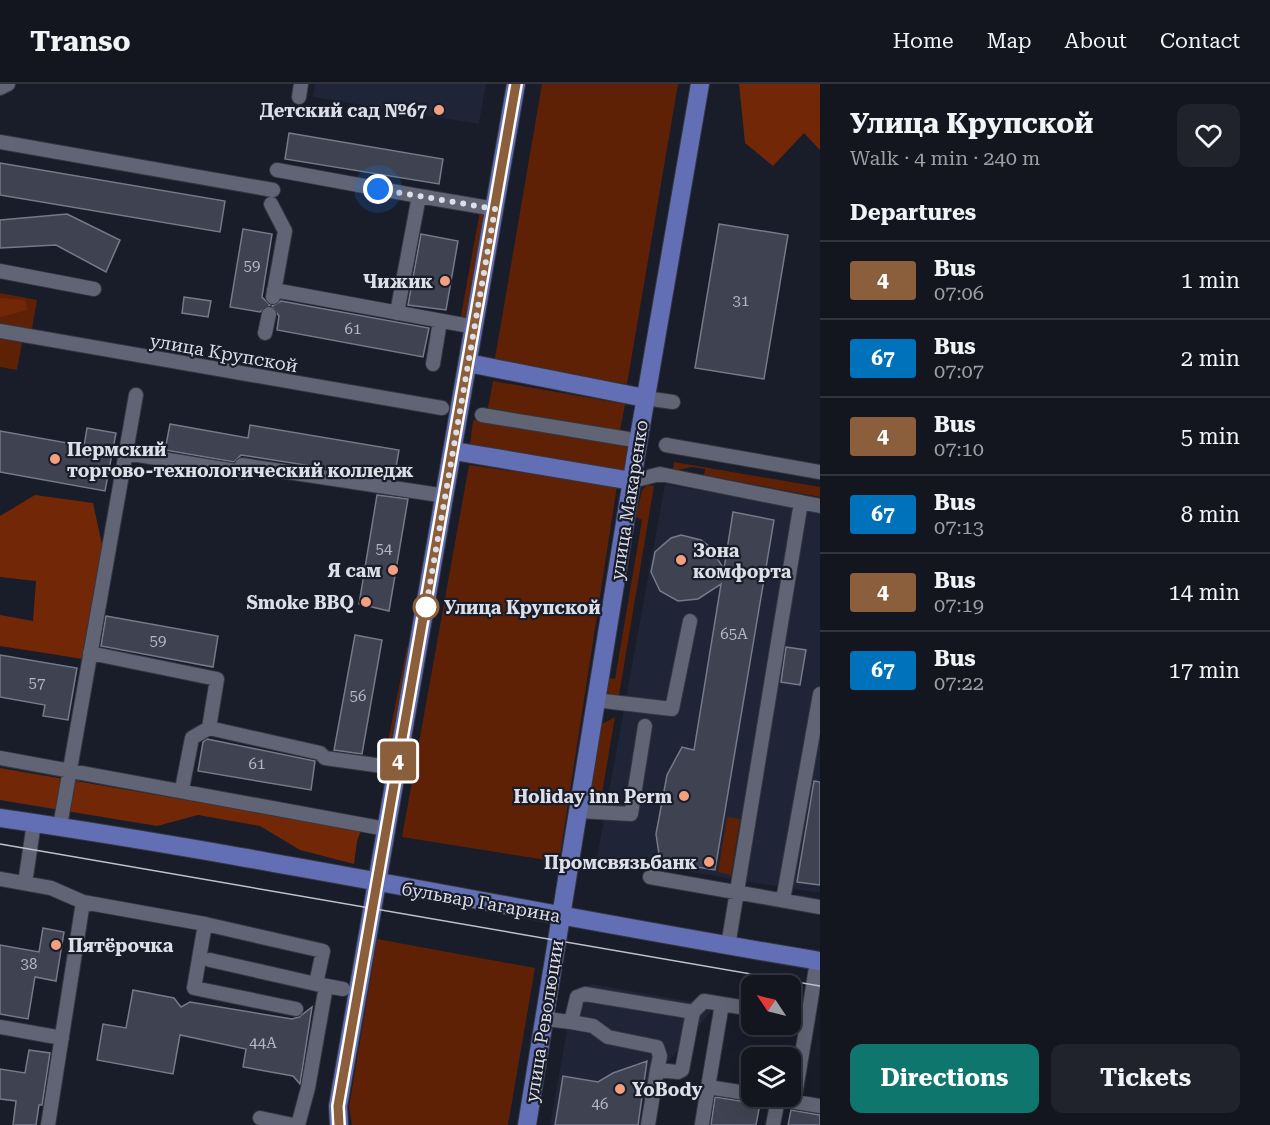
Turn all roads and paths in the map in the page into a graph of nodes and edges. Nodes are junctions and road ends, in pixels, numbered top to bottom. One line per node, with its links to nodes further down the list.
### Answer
1 (8, 84): 4 (street)
2 (516, 84): 8 (main road)
3 (700, 84): 20 (main road, улица Макаренко)
4 (0, 88)
5 (0, 142): 11 (street)
6 (277, 170): 7 (street)
7 (419, 196): 8 (street); 11 (street)
8 (495, 209): 14 (main road)
9 (0, 271): 10 (street)
10 (94, 289)
11 (397, 313): 13 (street)
12 (269, 314): 16 (street)
13 (440, 321): 14 (street); 18 (street)
14 (475, 327): 17 (main road)
15 (0, 331): 22 (street, улица Крупской)
16 (265, 333)
17 (468, 363): 20 (main road); 26 (main road)
18 (433, 364)
19 (136, 395): 27 (street)
20 (645, 398): 21 (street); 29 (main road, улица Макаренко)
21 (673, 402)
22 (442, 408)
23 (482, 415): 24 (street)
24 (628, 439)
25 (666, 445): 28 (street)
26 (454, 451): 29 (main road); 30 (main road)
27 (126, 453): 30 (street); 34 (street)
28 (820, 472)
29 (632, 481): 31 (street); 36 (main road, улица Макаренко)
30 (446, 496): 40 (main road)
31 (801, 502): 32 (street); 52 (street)
32 (820, 506)
33 (690, 621): 36 (street)
34 (90, 653): 38 (street); 41 (street)
35 (820, 694): 53 (street)
36 (596, 700): 43 (main road, улица Макаренко)
37 (645, 726): 43 (street)
38 (208, 728): 40 (street); 42 (street)
39 (0, 758): 41 (street)
40 (397, 768): 47 (main road)
41 (70, 769): 42 (street); 46 (street)
42 (182, 789): 47 (street)
43 (579, 811): 56 (main road, улица Макаренко)
44 (0, 818): 45 (main road, бульвар Гагарина)
45 (34, 823): 46 (main road, бульвар Гагарина); 50 (street)
46 (60, 826): 51 (main road, бульвар Гагарина)
47 (386, 829): 51 (main road)
48 (650, 877): 52 (street)
49 (0, 879): 50 (street)
50 (25, 883): 54 (street)
51 (378, 883): 56 (main road, бульвар Гагарина); 85 (main road)
52 (737, 892): 53 (street); 58 (street)
53 (783, 900): 55 (street)
54 (83, 902): 57 (street); 72 (street)
55 (820, 907)
56 (562, 916): 58 (main road, бульвар Гагарина); 68 (main road, улица Революции)
57 (205, 924): 61 (street); 65 (street)
58 (728, 946): 60 (main road, бульвар Гагарина)
59 (210, 960): 61 (street)
60 (819, 961): 69 (street)
61 (321, 985): 62 (street); 84 (street)
62 (343, 989)
63 (722, 1004): 64 (street); 66 (street); 75 (street)
64 (741, 1007)
65 (296, 1009)
66 (693, 1012): 70 (street); 74 (street)
67 (801, 1017): 69 (street)
68 (546, 1018): 70 (street); 86 (main road, улица Революции)
69 (807, 1018): 73 (street)
70 (571, 1023): 74 (street)
71 (0, 1027): 72 (street)
72 (62, 1038): 82 (street)
73 (801, 1056)
74 (657, 1070): 87 (street)
75 (708, 1087): 76 (street); 81 (street)
76 (741, 1092)
77 (801, 1102): 78 (street)
78 (820, 1106)
79 (772, 1107): 88 (street)
80 (260, 1118): 83 (street)
81 (702, 1124)
82 (48, 1125)
83 (293, 1125)
84 (298, 1125)
85 (339, 1125)
86 (527, 1125)
87 (648, 1125)
88 (773, 1125)

